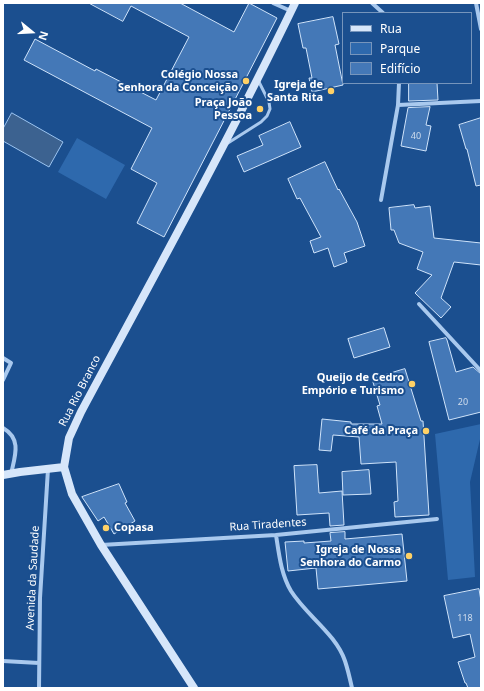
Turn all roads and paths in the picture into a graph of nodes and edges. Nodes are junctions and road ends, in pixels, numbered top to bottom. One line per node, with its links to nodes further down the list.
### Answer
1 (273, 3): 5 (street)
2 (295, 3): 5 (street, Rua Rio Branco)
3 (372, 3): 6 (street)
4 (476, 3): 7 (street)
5 (291, 11): 8 (street, Rua Rio Branco)
6 (382, 12)
7 (481, 29)
8 (258, 80): 12 (street, Rua Rio Branco); 12 (lane)
9 (399, 84): 11 (street)
10 (481, 101): 11 (street)
11 (398, 105): 13 (street)
12 (225, 145): 19 (street, Rua Rio Branco)
13 (381, 200)
14 (419, 304): 16 (street)
15 (3, 358): 17 (street)
16 (481, 371)
17 (3, 380)
18 (3, 428): 21 (street)
19 (64, 467): 20 (street); 24 (street, Rua Rio Branco)
20 (48, 468): 21 (street); 26 (street, Avenida da Saudade)
21 (7, 475)
22 (437, 519): 23 (street, Rua Tiradentes)
23 (276, 535): 24 (street, Rua Tiradentes); 29 (street)
24 (101, 545): 28 (street, Rua Rio Branco)
25 (3, 661): 26 (street)
26 (39, 663): 27 (street, Avenida da Saudade)
27 (39, 688)
28 (194, 688)
29 (352, 688)

